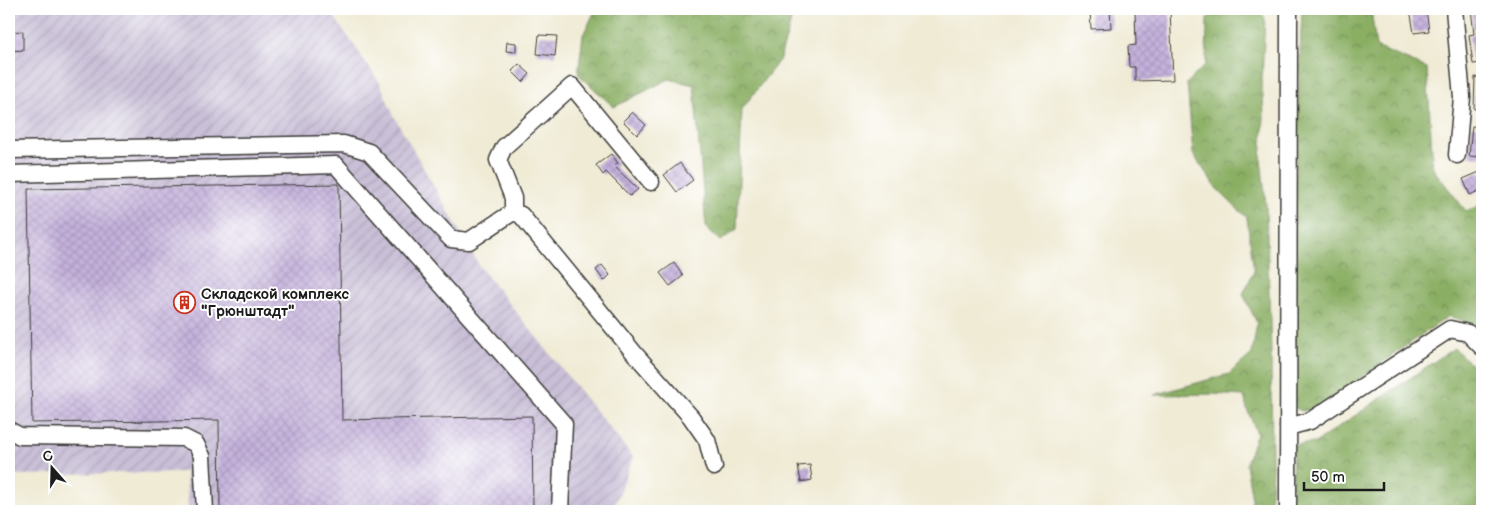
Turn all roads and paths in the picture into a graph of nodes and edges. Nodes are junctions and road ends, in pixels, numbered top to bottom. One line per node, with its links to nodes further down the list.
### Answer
1 (1289, 9): 9 (street)
2 (1454, 9): 4 (street)
3 (9, 150): 7 (street)
4 (1457, 155)
5 (9, 174): 13 (street)
6 (651, 182): 7 (street)
7 (513, 212): 11 (street)
8 (1482, 347): 9 (street)
9 (1288, 427): 14 (street)
10 (9, 430): 12 (street)
11 (714, 467)
12 (205, 511)
13 (560, 511)
14 (1288, 511)

